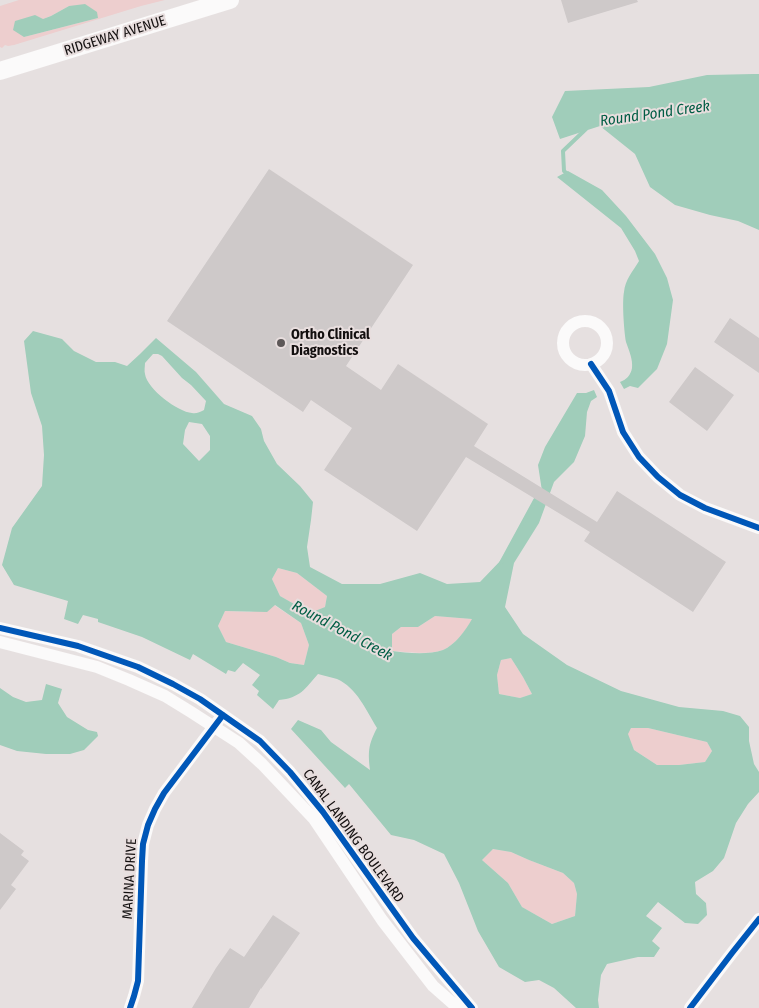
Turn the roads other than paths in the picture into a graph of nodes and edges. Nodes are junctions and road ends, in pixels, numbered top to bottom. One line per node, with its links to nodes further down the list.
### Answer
1 (230, 0): 2 (main road, RIDGEWAY AVENUE)
2 (0, 71)
3 (591, 364): 4 (street)
4 (759, 528)
5 (0, 628): 7 (street, CANAL LANDING BOULEVARD)
6 (0, 642): 8 (street, CANAL LANDING BOULEVARD)
7 (223, 715): 8 (street, MARINA DRIVE); 12 (street, CANAL LANDING BOULEVARD)
8 (214, 726): 10 (street, MARINA DRIVE); 11 (street, CANAL LANDING BOULEVARD)
9 (759, 918): 13 (street)
10 (130, 1008)
11 (458, 1008)
12 (472, 1008)
13 (690, 1008)

